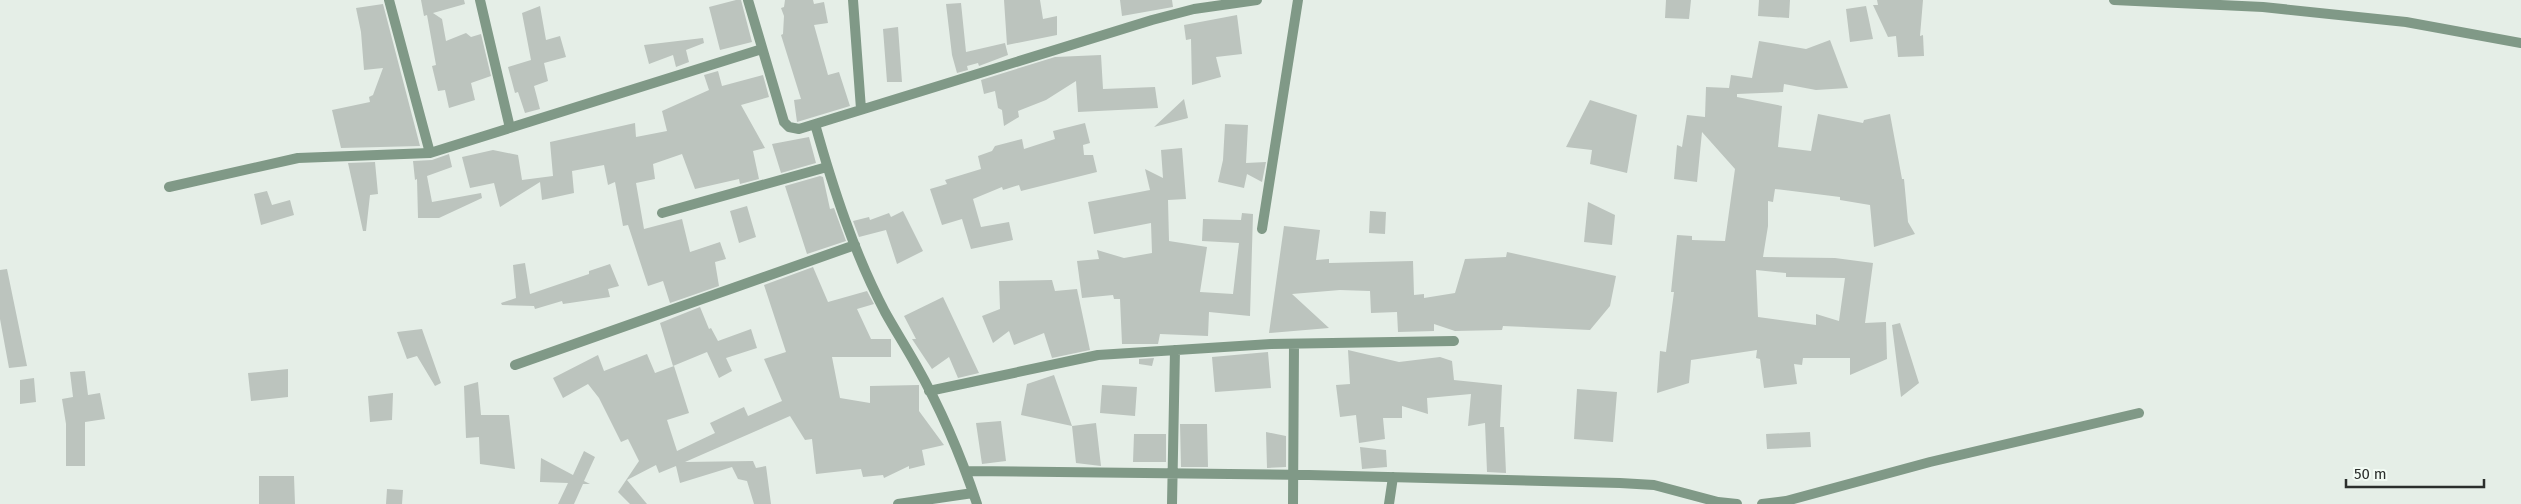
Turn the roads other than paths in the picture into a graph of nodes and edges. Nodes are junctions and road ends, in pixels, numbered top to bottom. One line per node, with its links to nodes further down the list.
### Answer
1 (388, 0): 13 (street)
2 (480, 0): 12 (street)
3 (748, 0): 9 (street)
4 (853, 0): 10 (street)
5 (1257, 0): 10 (street)
6 (1298, 0): 17 (street)
7 (2114, 0): 8 (street)
8 (2521, 43)
9 (762, 49): 11 (street); 12 (street)
10 (861, 109): 11 (street)
11 (815, 124): 14 (street)
12 (510, 128): 13 (street)
13 (430, 153): 15 (street)
14 (827, 167): 16 (street); 18 (street)
15 (169, 187)
16 (662, 213)
17 (1262, 229)
18 (855, 245): 22 (street); 23 (street)
19 (1454, 341): 20 (street)
20 (1294, 344): 21 (street); 27 (street)
21 (1174, 350): 23 (street); 26 (street)
22 (515, 365)
23 (929, 391): 25 (street)
24 (2139, 413): 36 (street)
25 (966, 471): 26 (street); 29 (street)
26 (1172, 473): 27 (street); 32 (street)
27 (1293, 475): 28 (street); 33 (street)
28 (1393, 477): 34 (street); 35 (street)
29 (973, 493): 30 (street); 31 (street)
30 (898, 504)
31 (977, 504)
32 (1172, 504)
33 (1293, 504)
34 (1389, 504)
35 (1736, 504)
36 (1762, 504)

